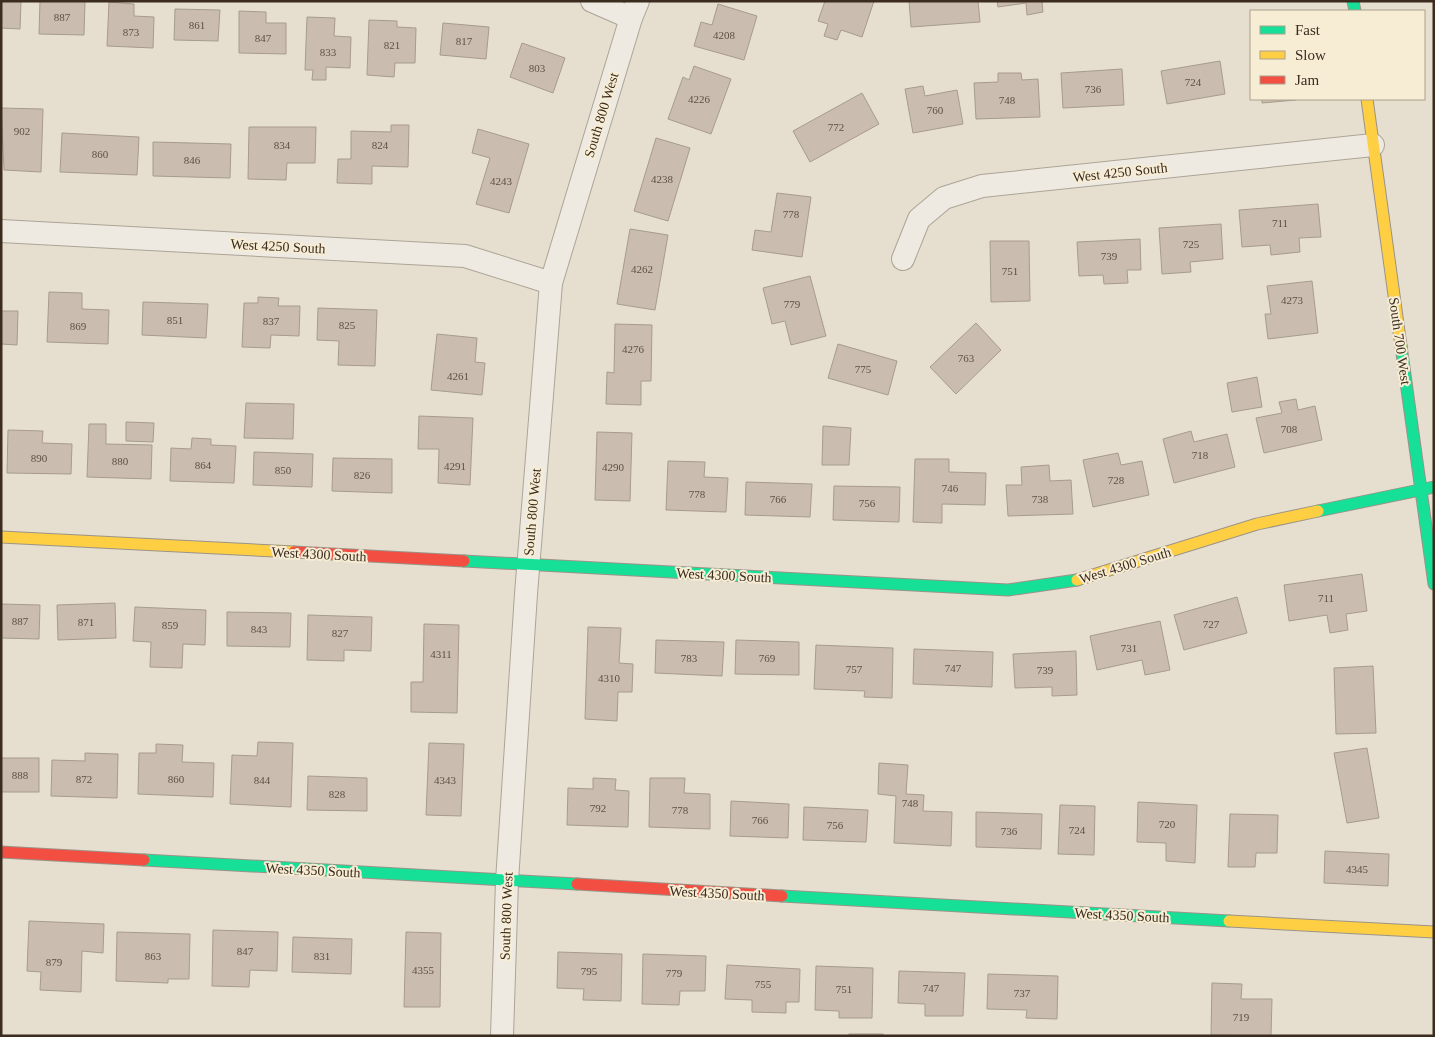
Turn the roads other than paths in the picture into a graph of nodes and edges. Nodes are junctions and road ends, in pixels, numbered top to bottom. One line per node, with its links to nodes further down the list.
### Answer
1 (592, 1): 2 (street)
2 (634, 10): 7 (street, South 800 West)
3 (1367, 100): 4 (street, South 700 West)
4 (1373, 145): 6 (street, West 4250 South); 9 (street, South 700 West)
5 (1, 231): 7 (street, West 4250 South)
6 (902, 259)
7 (550, 283): 11 (street, South 800 West)
8 (1434, 487): 9 (street, West 4300 South)
9 (1421, 489): 11 (street, West 4300 South); 12 (street, South 700 West)
10 (1, 537): 11 (street, West 4300 South)
11 (528, 565): 14 (street, South 800 West)
12 (1434, 584)
13 (1, 852): 14 (street, West 4350 South)
14 (507, 881): 15 (street, West 4350 South); 16 (street, South 800 West)
15 (1434, 932)
16 (502, 1036)

